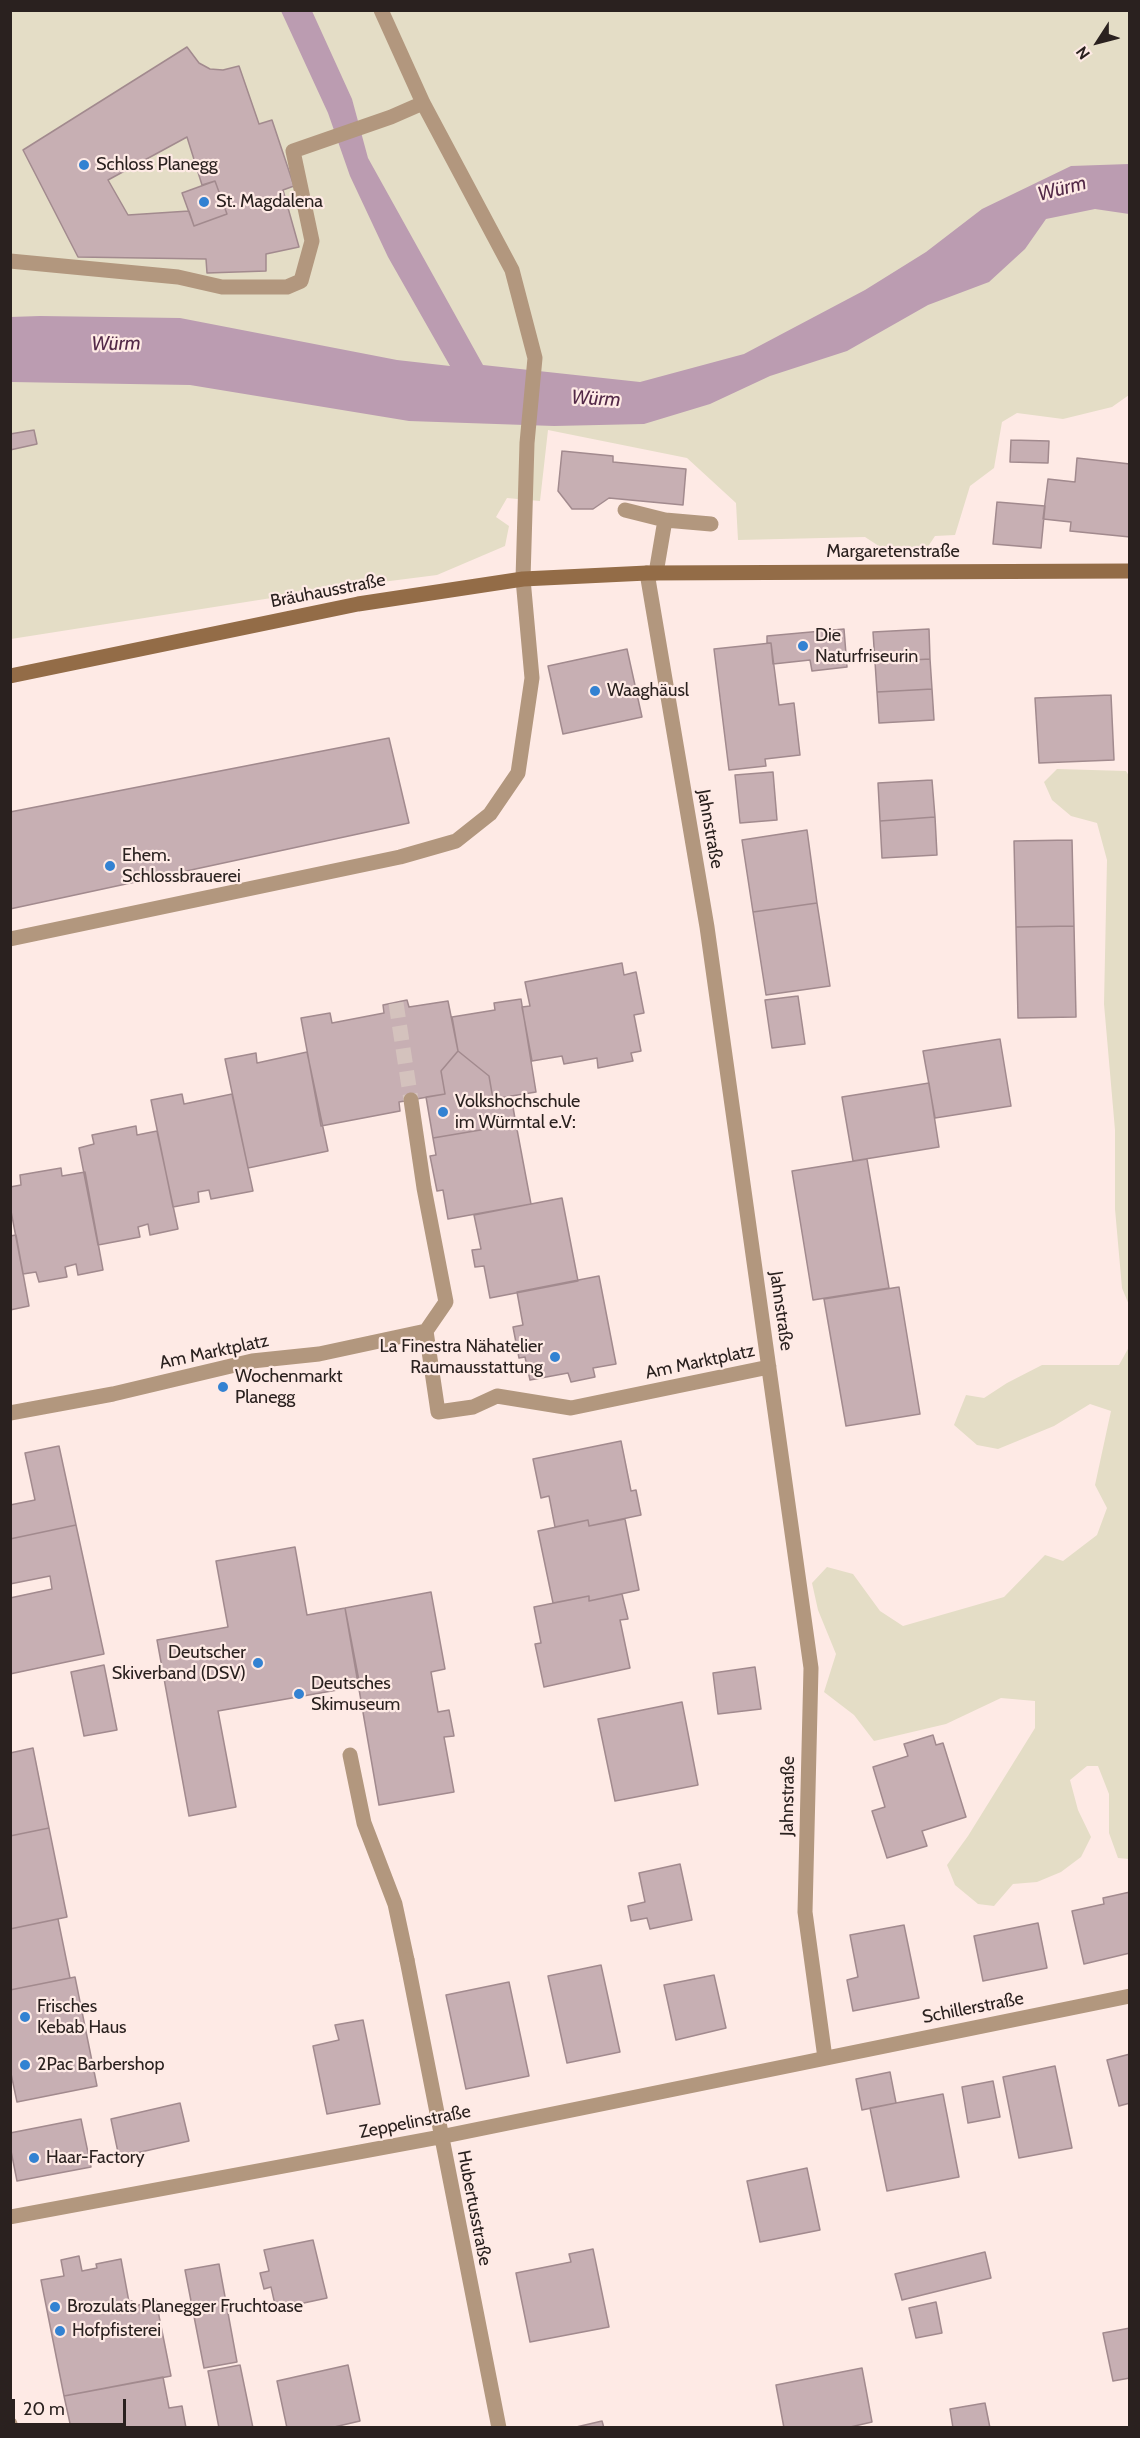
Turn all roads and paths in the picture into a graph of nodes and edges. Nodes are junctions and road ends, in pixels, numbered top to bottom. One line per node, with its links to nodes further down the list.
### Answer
1 (381, 10): 2 (street)
2 (423, 103): 3 (street); 9 (street)
3 (10, 261)
4 (625, 510): 5 (street)
5 (664, 520): 6 (street); 8 (street, Jahnstraße)
6 (711, 524)
7 (1130, 571): 8 (street, Margaretenstraße)
8 (651, 573): 9 (street, Bräuhausstraße); 14 (street, Jahnstraße)
9 (523, 579): 10 (street, Bräuhausstraße); 11 (street)
10 (10, 676)
11 (10, 939)
12 (411, 1100): 13 (street)
13 (426, 1331): 14 (street, Am Marktplatz); 15 (street, Am Marktplatz)
14 (769, 1367): 18 (street, Jahnstraße)
15 (10, 1413)
16 (350, 1755): 19 (street, Hubertusstraße)
17 (1130, 1996): 18 (street, Schillerstraße)
18 (825, 2058): 19 (street, Zeppelinstraße)
19 (440, 2137): 20 (street, Zeppelinstraße); 21 (street, Hubertusstraße)
20 (10, 2217)
21 (499, 2427)

